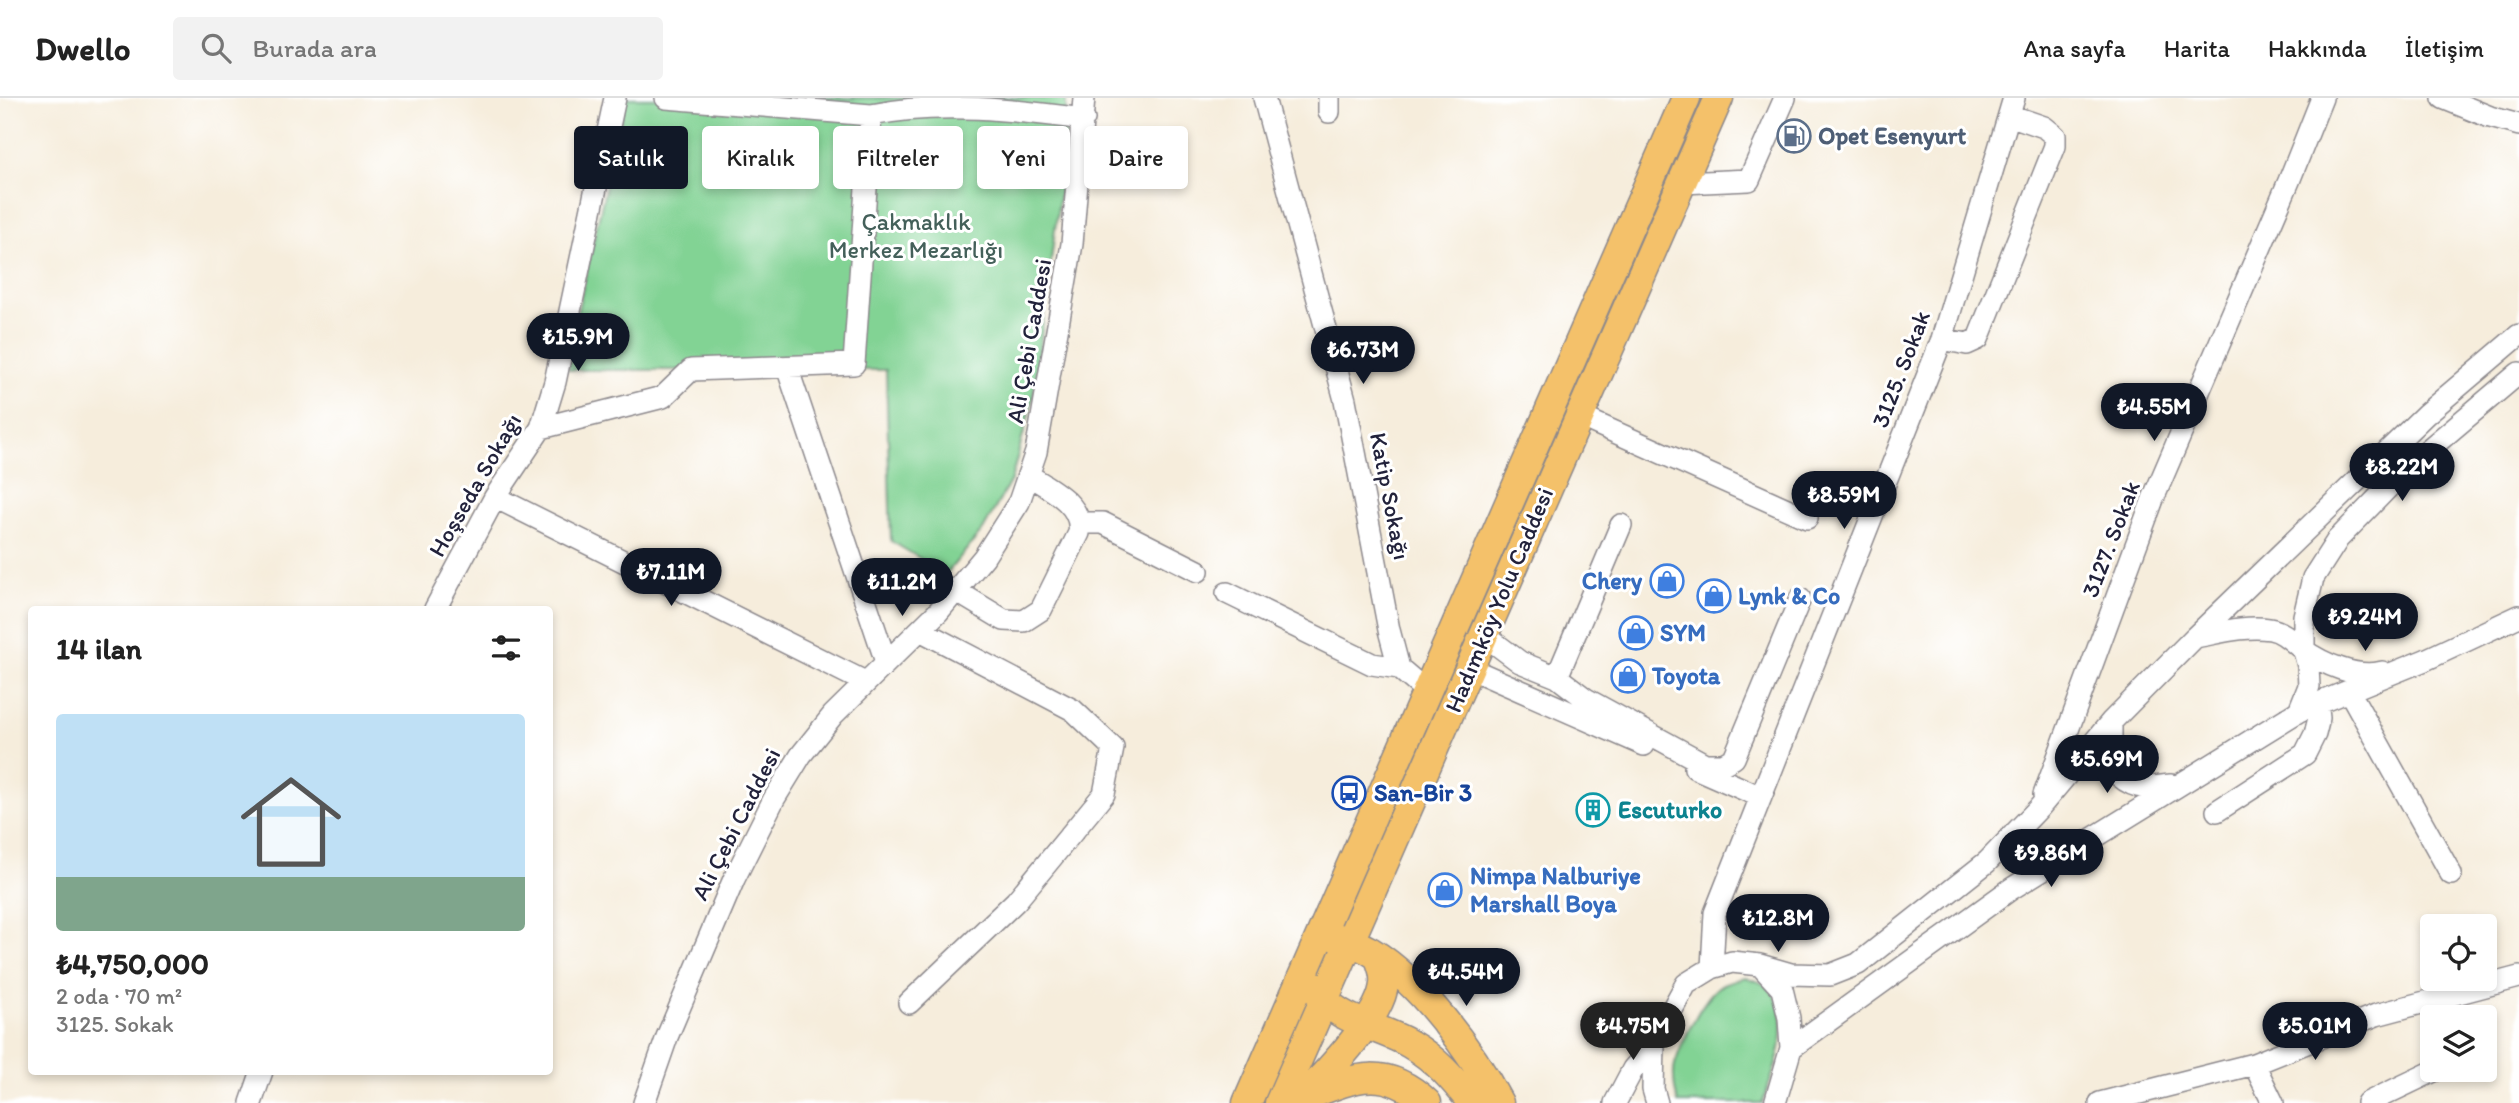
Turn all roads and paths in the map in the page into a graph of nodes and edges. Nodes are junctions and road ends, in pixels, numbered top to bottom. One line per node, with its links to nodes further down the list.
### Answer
1 (615, 98): 21 (street, Hoşseda Sokağı)
2 (666, 98): 10 (street)
3 (1264, 98): 39 (street, Katip Sokağı)
4 (1686, 98): 43 (main road, Hadımköy Yolu Caddesi)
5 (1719, 98): 15 (main road, Hadımköy Yolu Caddesi)
6 (1785, 98): 15 (street)
7 (2322, 98): 49 (street, 3127. Sokak)
8 (2442, 98): 14 (street)
9 (1005, 104): 12 (street); 13 (street)
10 (826, 105): 13 (street)
11 (2011, 107): 17 (street, 3125. Sokak); 17 (street)
12 (1084, 108): 22 (street, Ali Çebi Caddesi)
13 (871, 115): 18 (street)
14 (2519, 125)
15 (1682, 183): 20 (main road, Hadımköy Yolu Caddesi)
16 (2519, 335): 35 (street)
17 (1942, 339): 48 (street, 3125. Sokak)
18 (787, 367): 21 (street); 38 (street)
19 (2519, 373): 36 (street)
20 (1579, 416): 24 (street); 34 (main road, Hadımköy Yolu Caddesi)
21 (541, 428): 23 (street, Hoşseda Sokağı)
22 (1028, 475): 25 (street); 28 (street, Ali Çebi Caddesi)
23 (495, 497): 31 (street, Hoşseda Sokağı); 42 (street)
24 (1807, 518)
25 (1081, 523): 27 (street); 28 (street)
26 (1620, 525): 41 (street)
27 (1198, 571)
28 (956, 591): 33 (street, Ali Çebi Caddesi)
29 (1227, 593): 39 (street)
30 (1800, 599): 41 (street)
31 (437, 606)
32 (2519, 616): 37 (street)
33 (920, 630): 38 (street, Ali Çebi Caddesi); 59 (street)
34 (1483, 635): 40 (main road, Hadımköy Yolu Caddesi); 41 (street)
35 (2194, 636): 36 (street); 46 (street)
36 (2304, 651): 37 (street); 45 (street)
37 (2425, 660): 44 (street)
38 (886, 662): 42 (street, Ali Çebi Caddesi)
39 (1399, 668): 43 (street)
40 (1469, 668): 48 (street); 52 (main road, Hadımköy Yolu Caddesi)
41 (1557, 677)
42 (865, 682): 68 (street, Ali Çebi Caddesi)
43 (1426, 691): 53 (main road, Hadımköy Yolu Caddesi)
44 (2349, 691): 45 (street); 51 (street)
45 (2308, 707): 47 (street); 50 (street)
46 (2110, 722): 47 (street); 49 (street)
47 (2179, 785): 62 (street)
48 (1761, 797): 56 (street, 3125. Sokak)
49 (2039, 808): 55 (street)
50 (2217, 811)
51 (2451, 874)
52 (1351, 942): 53 (main road); 54 (main road); 58 (main road, Hadımköy Yolu Caddesi)
53 (1315, 948): 58 (main road); 69 (main road, Hadımköy Yolu Caddesi)
54 (1379, 958): 60 (main road); 72 (main road)
55 (1760, 965): 56 (street); 62 (street)
56 (1712, 968): 61 (street)
57 (2519, 977): 63 (street)
58 (1325, 1001): 60 (main road); 66 (main road, Hadımköy Yolu Caddesi)
59 (909, 1003)
60 (1365, 1023): 66 (main road); 71 (main road)
61 (1654, 1044): 73 (street); 74 (street)
62 (1791, 1048): 75 (street)
63 (2254, 1064): 76 (street); 77 (street)
64 (261, 1075): 67 (street)
65 (2420, 1078): 78 (street)
66 (1292, 1101): 70 (main road)
67 (251, 1103)
68 (644, 1103)
69 (1247, 1103)
70 (1427, 1103)
71 (1472, 1103)
72 (1499, 1103)
73 (1615, 1103)
74 (1657, 1103)
75 (1776, 1103)
76 (2100, 1103)
77 (2273, 1103)
78 (2367, 1103)

